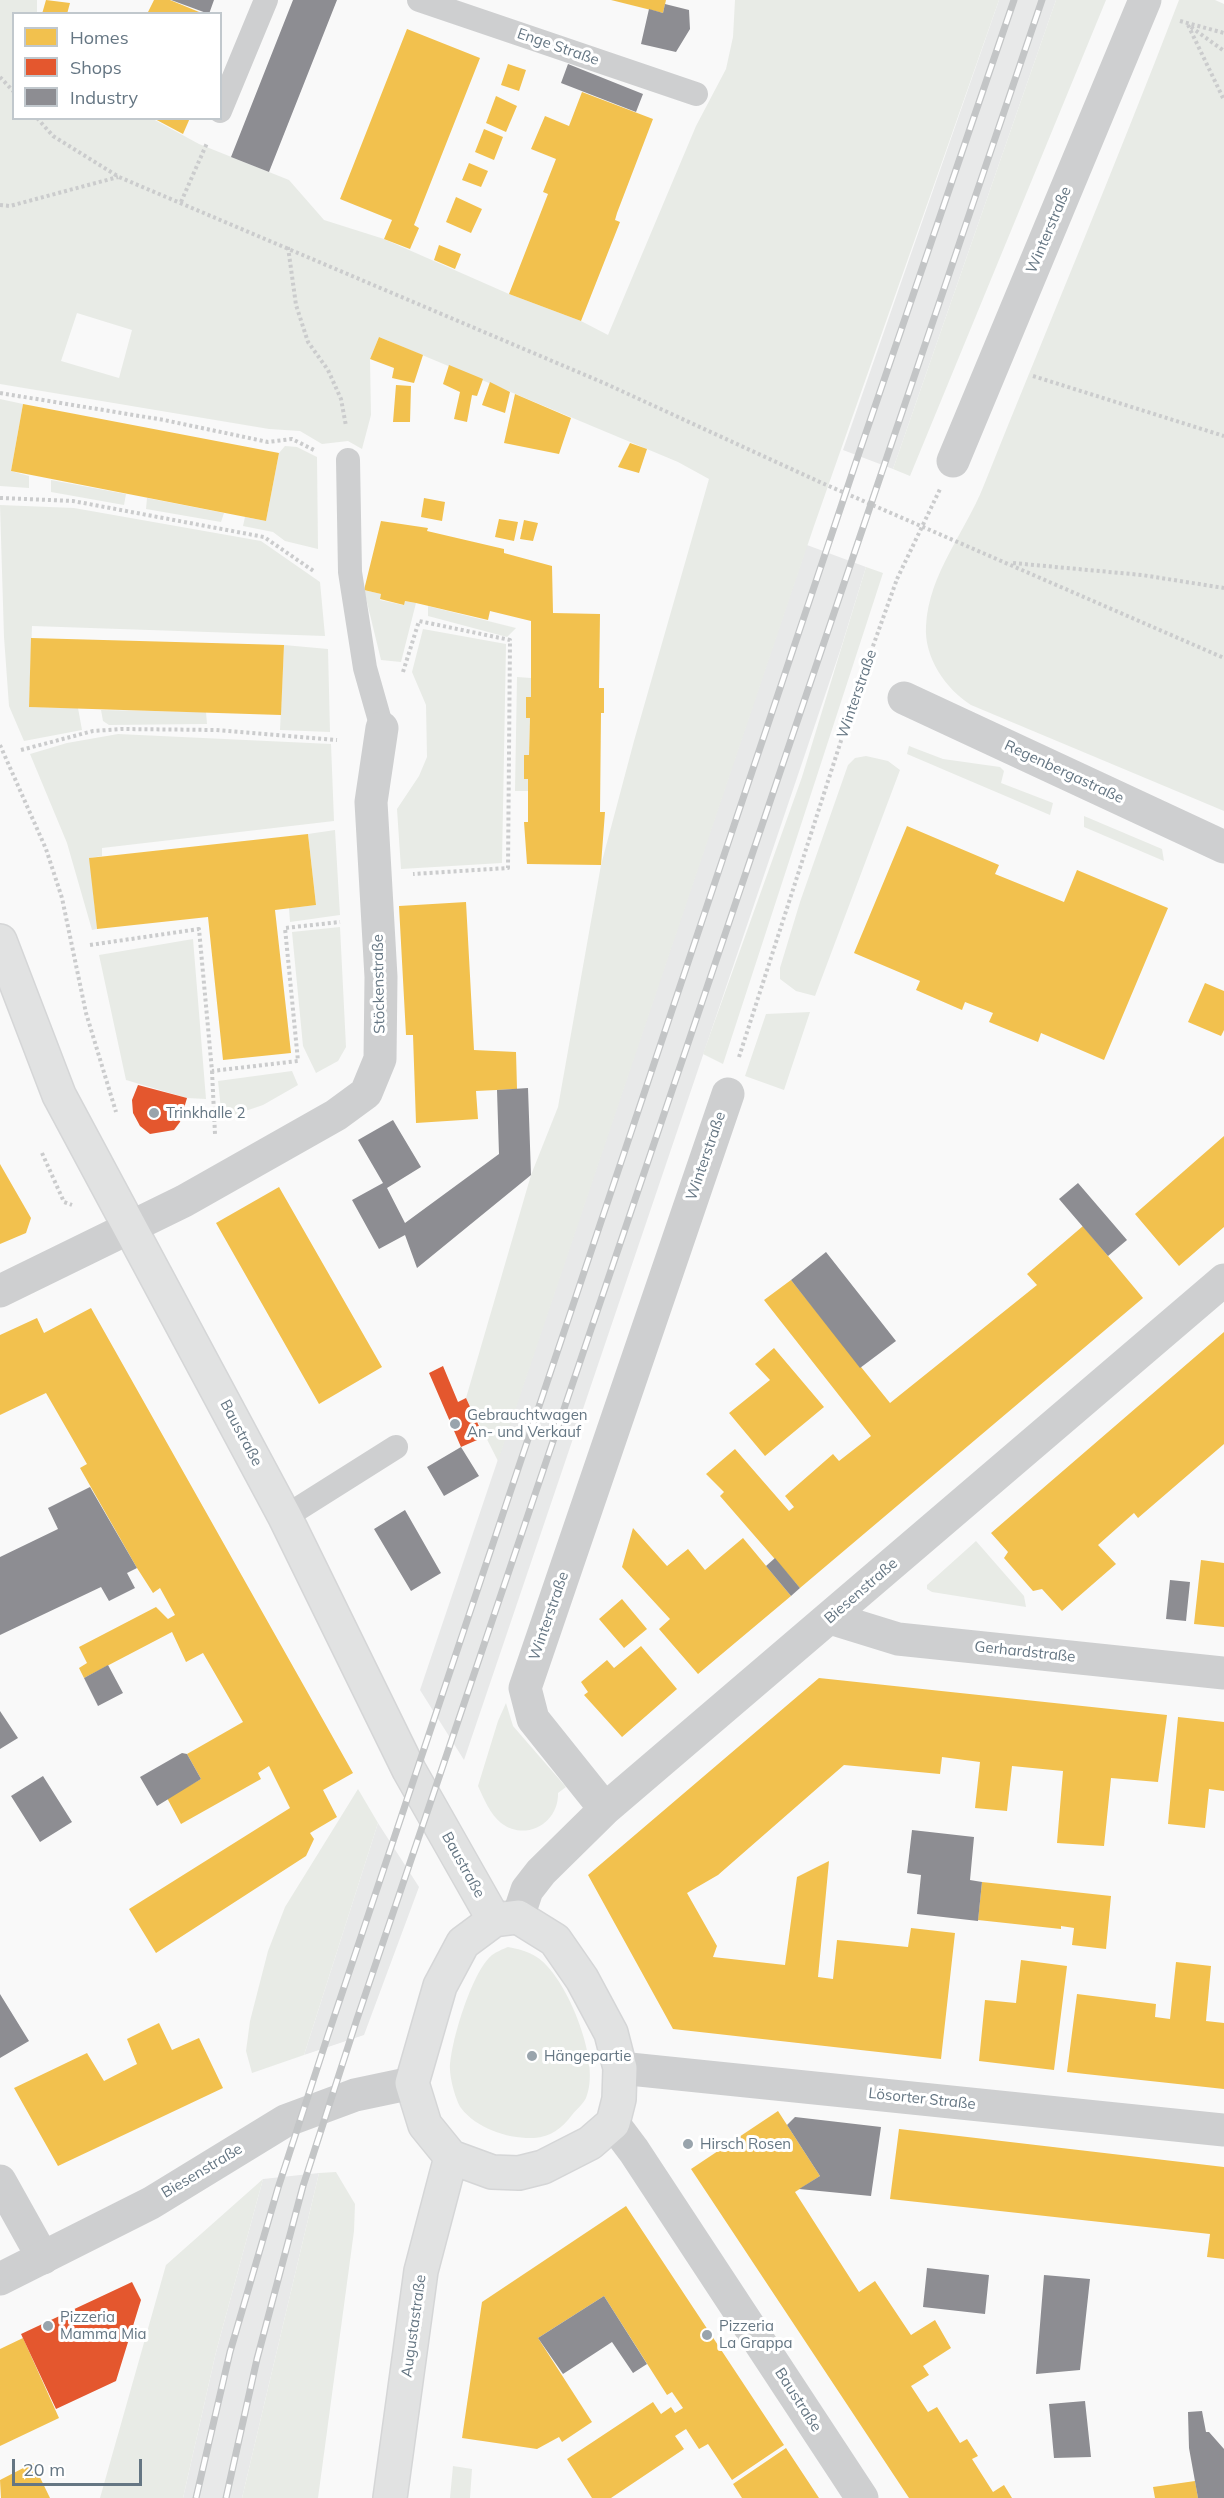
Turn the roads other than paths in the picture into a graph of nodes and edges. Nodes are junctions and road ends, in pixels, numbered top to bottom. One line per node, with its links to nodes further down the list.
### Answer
1 (266, 0): 5 (lane)
2 (419, 0): 4 (lane, Enge Straße)
3 (1145, 0): 7 (street, Winterstraße)
4 (696, 94)
5 (222, 108)
6 (348, 460): 9 (lane, Stöckenstraße)
7 (947, 474)
8 (904, 698): 10 (street, Regenbergastraße)
9 (382, 728): 13 (street, Stöckenstraße)
10 (1224, 847)
11 (0, 941): 13 (main road, Baustraße)
12 (728, 1094): 20 (street, Winterstraße)
13 (132, 1227): 15 (street, Stöckenstraße); 17 (main road, Baustraße)
14 (1224, 1280): 18 (street, Biesenstraße)
15 (0, 1291)
16 (396, 1447): 17 (lane)
17 (285, 1516): 21 (main road, Baustraße)
18 (830, 1618): 19 (street, Gerhardstraße); 20 (street, Biesenstraße)
19 (1224, 1673)
20 (606, 1809): 21 (street, Biesenstraße)
21 (506, 1918): 22 (main road, Baustraße); 23 (main road)
22 (620, 2068): 24 (main road, Baustraße); 25 (street, Lösorter Straße)
23 (412, 2083): 26 (main road); 28 (street, Biesenstraße)
24 (613, 2123): 26 (main road); 31 (street, Baustraße)
25 (1224, 2130)
26 (451, 2157): 30 (main road, Augustastraße)
27 (0, 2181): 28 (street)
28 (43, 2259): 29 (street, Biesenstraße)
29 (0, 2279)
30 (390, 2498)
31 (862, 2498)

